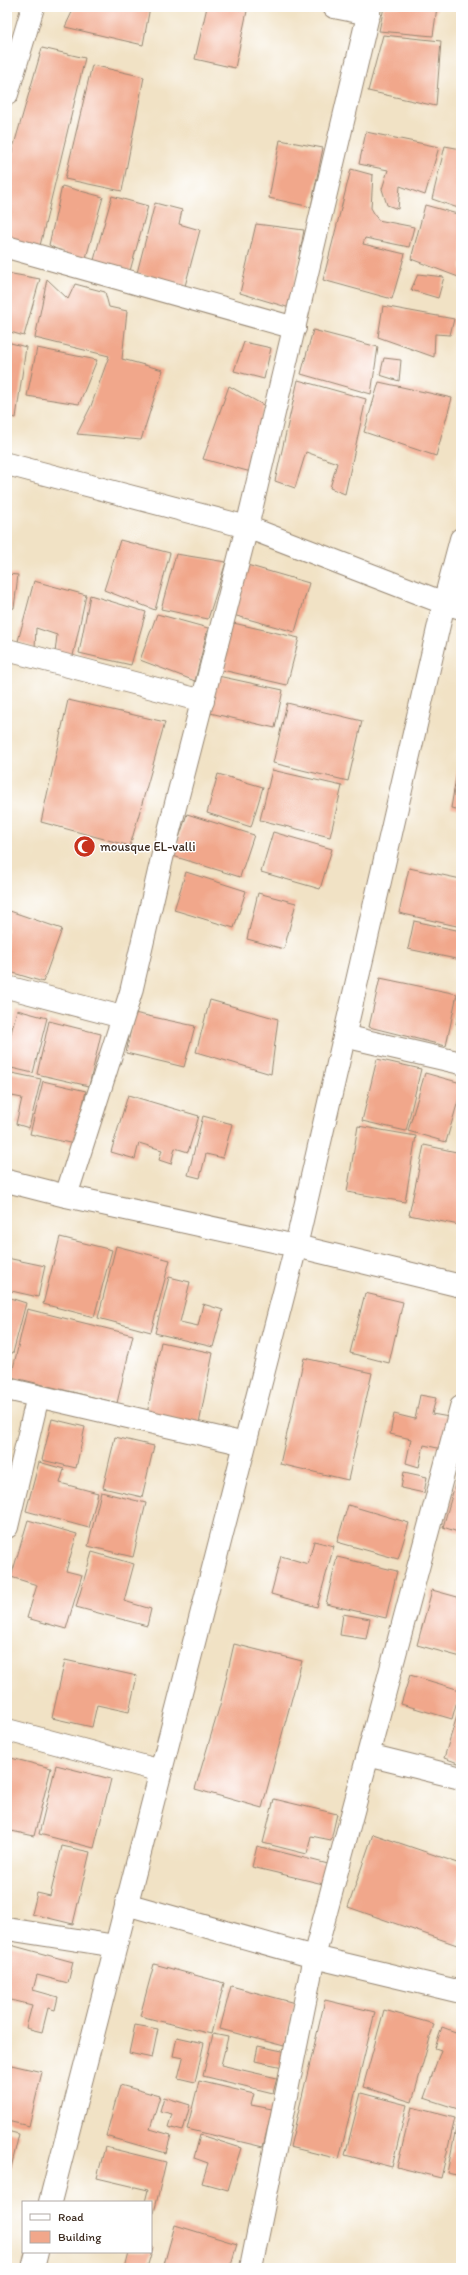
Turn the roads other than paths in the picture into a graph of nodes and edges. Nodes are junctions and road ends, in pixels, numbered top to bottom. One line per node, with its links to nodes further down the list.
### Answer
1 (33, 7): 4 (street)
2 (334, 7): 3 (street)
3 (369, 11): 6 (street)
4 (7, 94)
5 (7, 247): 6 (street)
6 (295, 328): 8 (street)
7 (7, 464): 8 (street)
8 (247, 527): 10 (street); 12 (street)
9 (461, 539): 10 (street)
10 (453, 605): 15 (street)
11 (7, 650): 12 (street)
12 (202, 701): 14 (street)
13 (7, 987): 14 (street)
14 (122, 1017): 18 (street)
15 (344, 1036): 16 (street); 19 (street)
16 (461, 1063)
17 (7, 1181): 18 (street)
18 (66, 1196): 19 (street)
19 (296, 1246): 20 (street); 24 (street)
20 (461, 1286)
21 (7, 1389): 22 (street)
22 (38, 1396): 24 (street); 25 (street)
23 (461, 1407): 27 (street)
24 (245, 1444): 28 (street)
25 (7, 1527)
26 (7, 1730): 28 (street)
27 (368, 1755): 29 (street); 33 (street)
28 (161, 1771): 30 (street)
29 (461, 1778)
30 (126, 1904): 32 (street); 33 (street)
31 (7, 1929): 32 (street)
32 (116, 1946): 35 (street)
33 (314, 1957): 34 (street); 38 (street)
34 (461, 1992)
35 (50, 2201)
36 (37, 2253): 37 (street)
37 (33, 2268)
38 (251, 2268)

